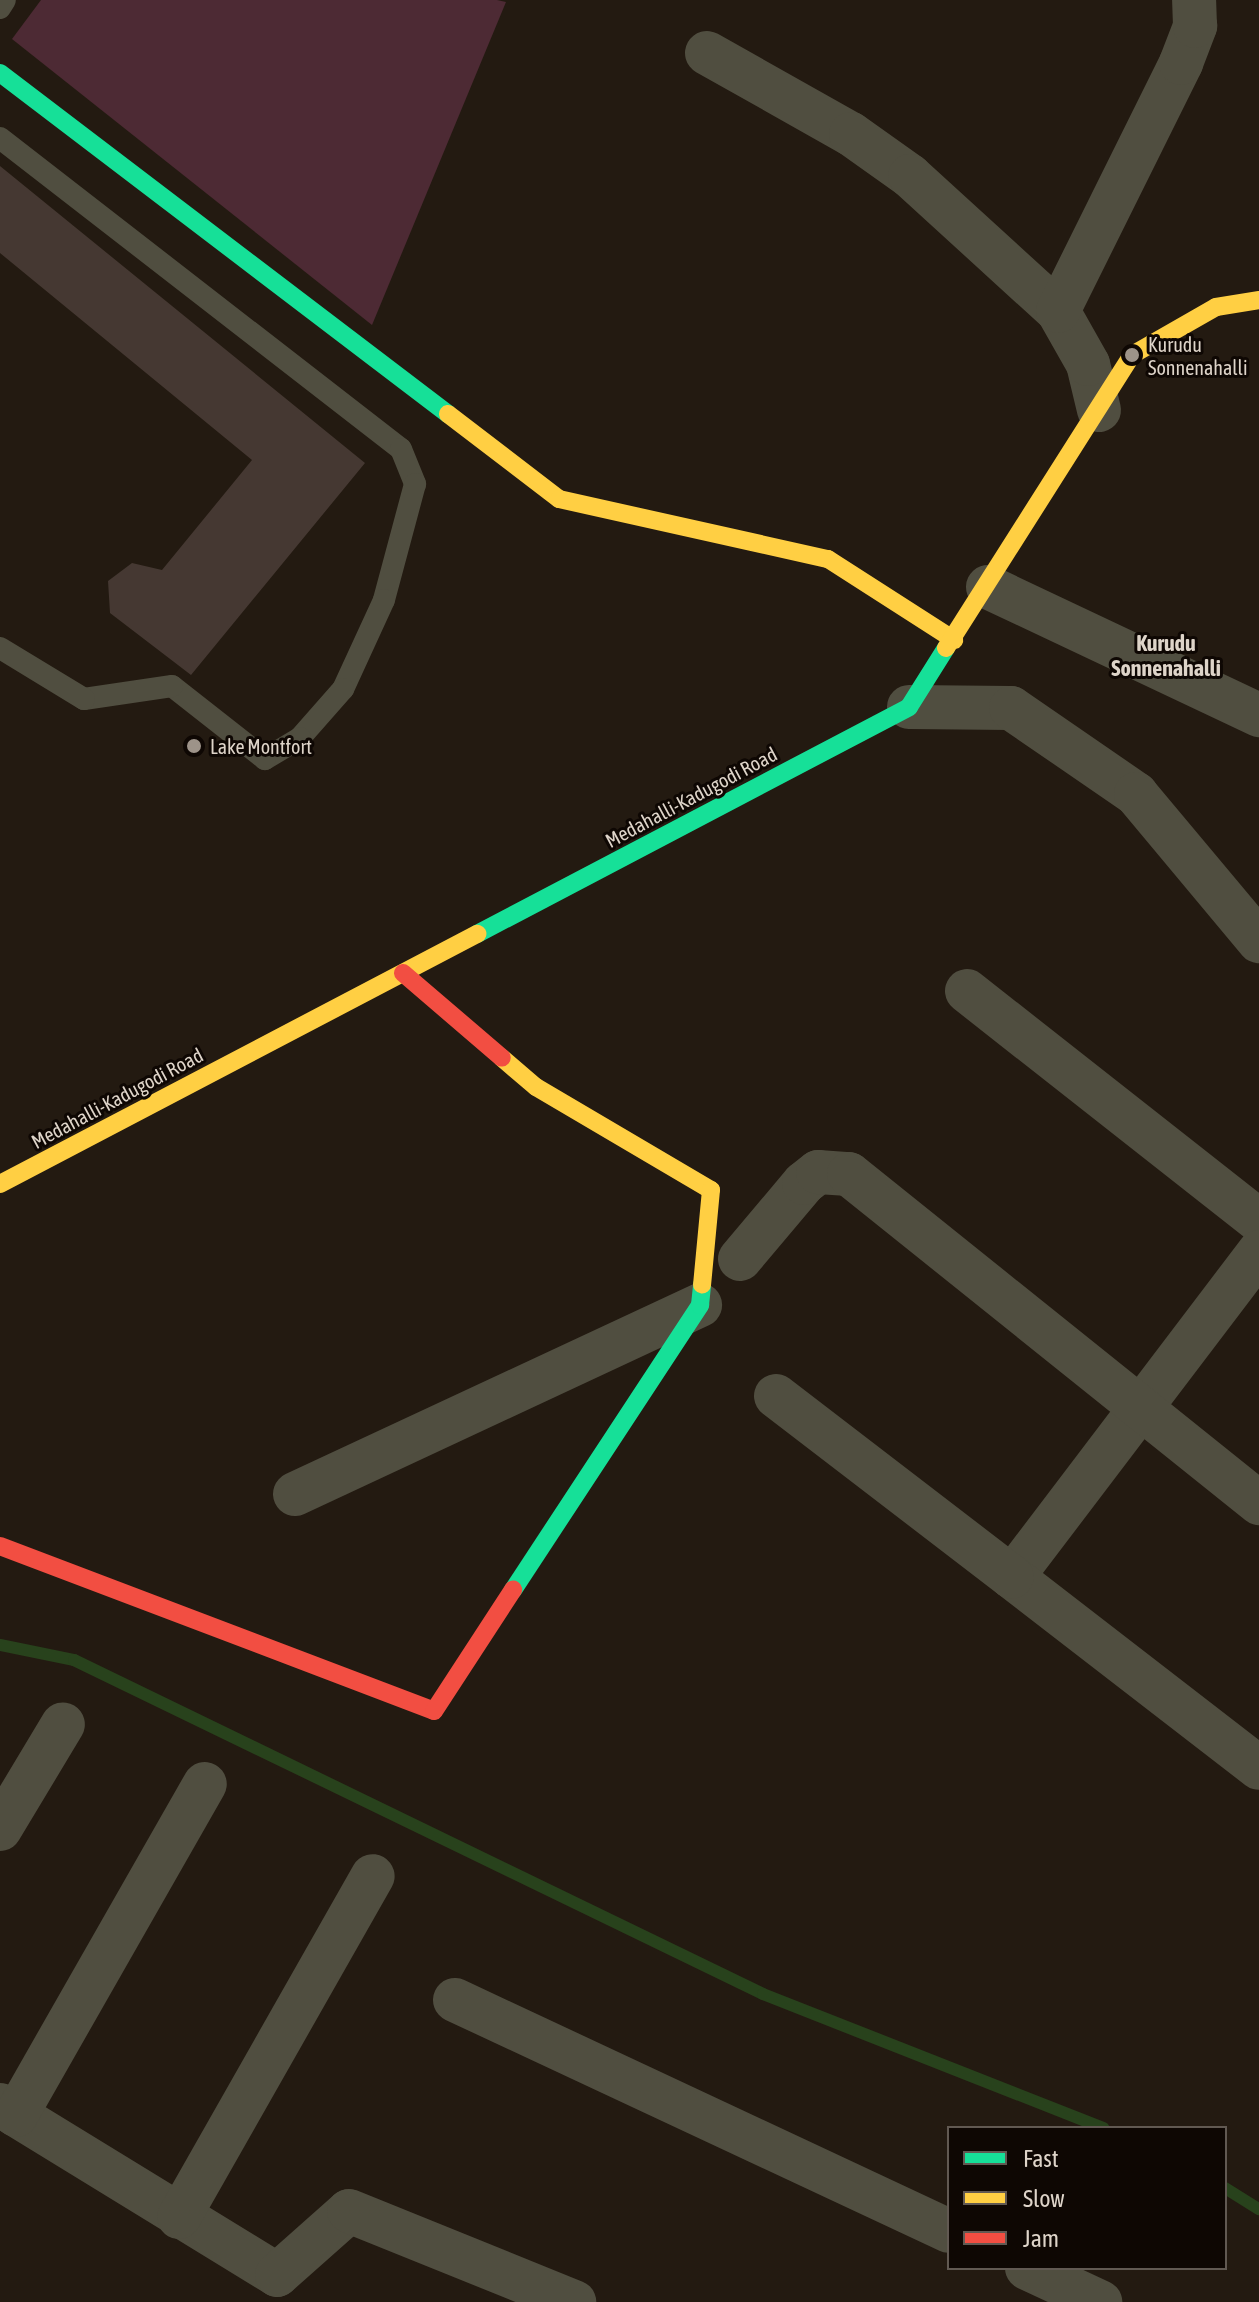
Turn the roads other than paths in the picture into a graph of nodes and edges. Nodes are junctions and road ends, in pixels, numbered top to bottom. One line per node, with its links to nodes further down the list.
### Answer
1 (5, 0): 3 (lane)
2 (1194, 0): 8 (street)
3 (0, 8)
4 (707, 53): 8 (street)
5 (0, 73): 11 (street)
6 (0, 138): 12 (lane)
7 (1259, 300): 9 (street, Medahalli-Kadugodi Road)
8 (1058, 311): 9 (street)
9 (1099, 410): 10 (street, Medahalli-Kadugodi Road)
10 (988, 587): 11 (street, Medahalli-Kadugodi Road); 14 (street)
11 (954, 640): 13 (street, Medahalli-Kadugodi Road)
12 (0, 648)
13 (909, 707): 15 (street); 16 (street, Medahalli-Kadugodi Road)
14 (1259, 715)
15 (1259, 941)
16 (403, 973): 18 (street, Medahalli-Kadugodi Road); 22 (street)
17 (967, 991): 19 (street)
18 (0, 1184)
19 (1259, 1221)
20 (1259, 1252): 24 (street)
21 (740, 1259): 24 (street)
22 (700, 1305): 25 (street); 27 (street)
23 (776, 1396): 28 (street)
24 (1139, 1408): 26 (street); 28 (street)
25 (295, 1494)
26 (1259, 1503)
27 (0, 1546)
28 (1012, 1577): 30 (street)
29 (63, 1724): 32 (street)
30 (1259, 1768)
31 (205, 1784): 35 (street)
32 (0, 1829)
33 (373, 1876): 36 (street)
34 (455, 2000): 37 (street)
35 (8, 2110): 36 (street)
36 (179, 2217): 39 (street)
37 (947, 2230)
38 (1031, 2270): 41 (street)
39 (263, 2286): 40 (street)
40 (574, 2302)
41 (1100, 2302)

